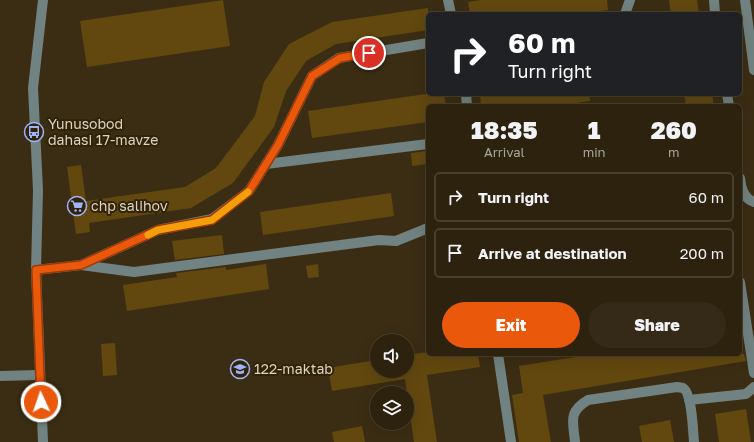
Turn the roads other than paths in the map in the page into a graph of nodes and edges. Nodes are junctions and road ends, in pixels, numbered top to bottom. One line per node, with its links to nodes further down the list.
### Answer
1 (43, 0): 17 (street)
2 (448, 0): 6 (street)
3 (630, 0): 7 (street)
4 (714, 0): 8 (street)
5 (745, 0): 10 (street)
6 (451, 12)
7 (626, 12)
8 (716, 12)
9 (426, 42): 12 (street)
10 (754, 70)
11 (426, 144): 12 (street)
12 (266, 164): 16 (street)
13 (742, 189): 14 (street)
14 (754, 202)
15 (426, 229): 16 (street)
16 (81, 265): 17 (street)
17 (36, 270): 21 (street)
18 (742, 295): 20 (street)
19 (498, 356): 26 (street)
20 (754, 373)
21 (39, 374): 22 (street); 25 (street)
22 (0, 376)
23 (754, 387): 24 (street)
24 (689, 400): 27 (street); 28 (street)
25 (43, 442)
26 (511, 442)
27 (575, 442)
28 (694, 442)

